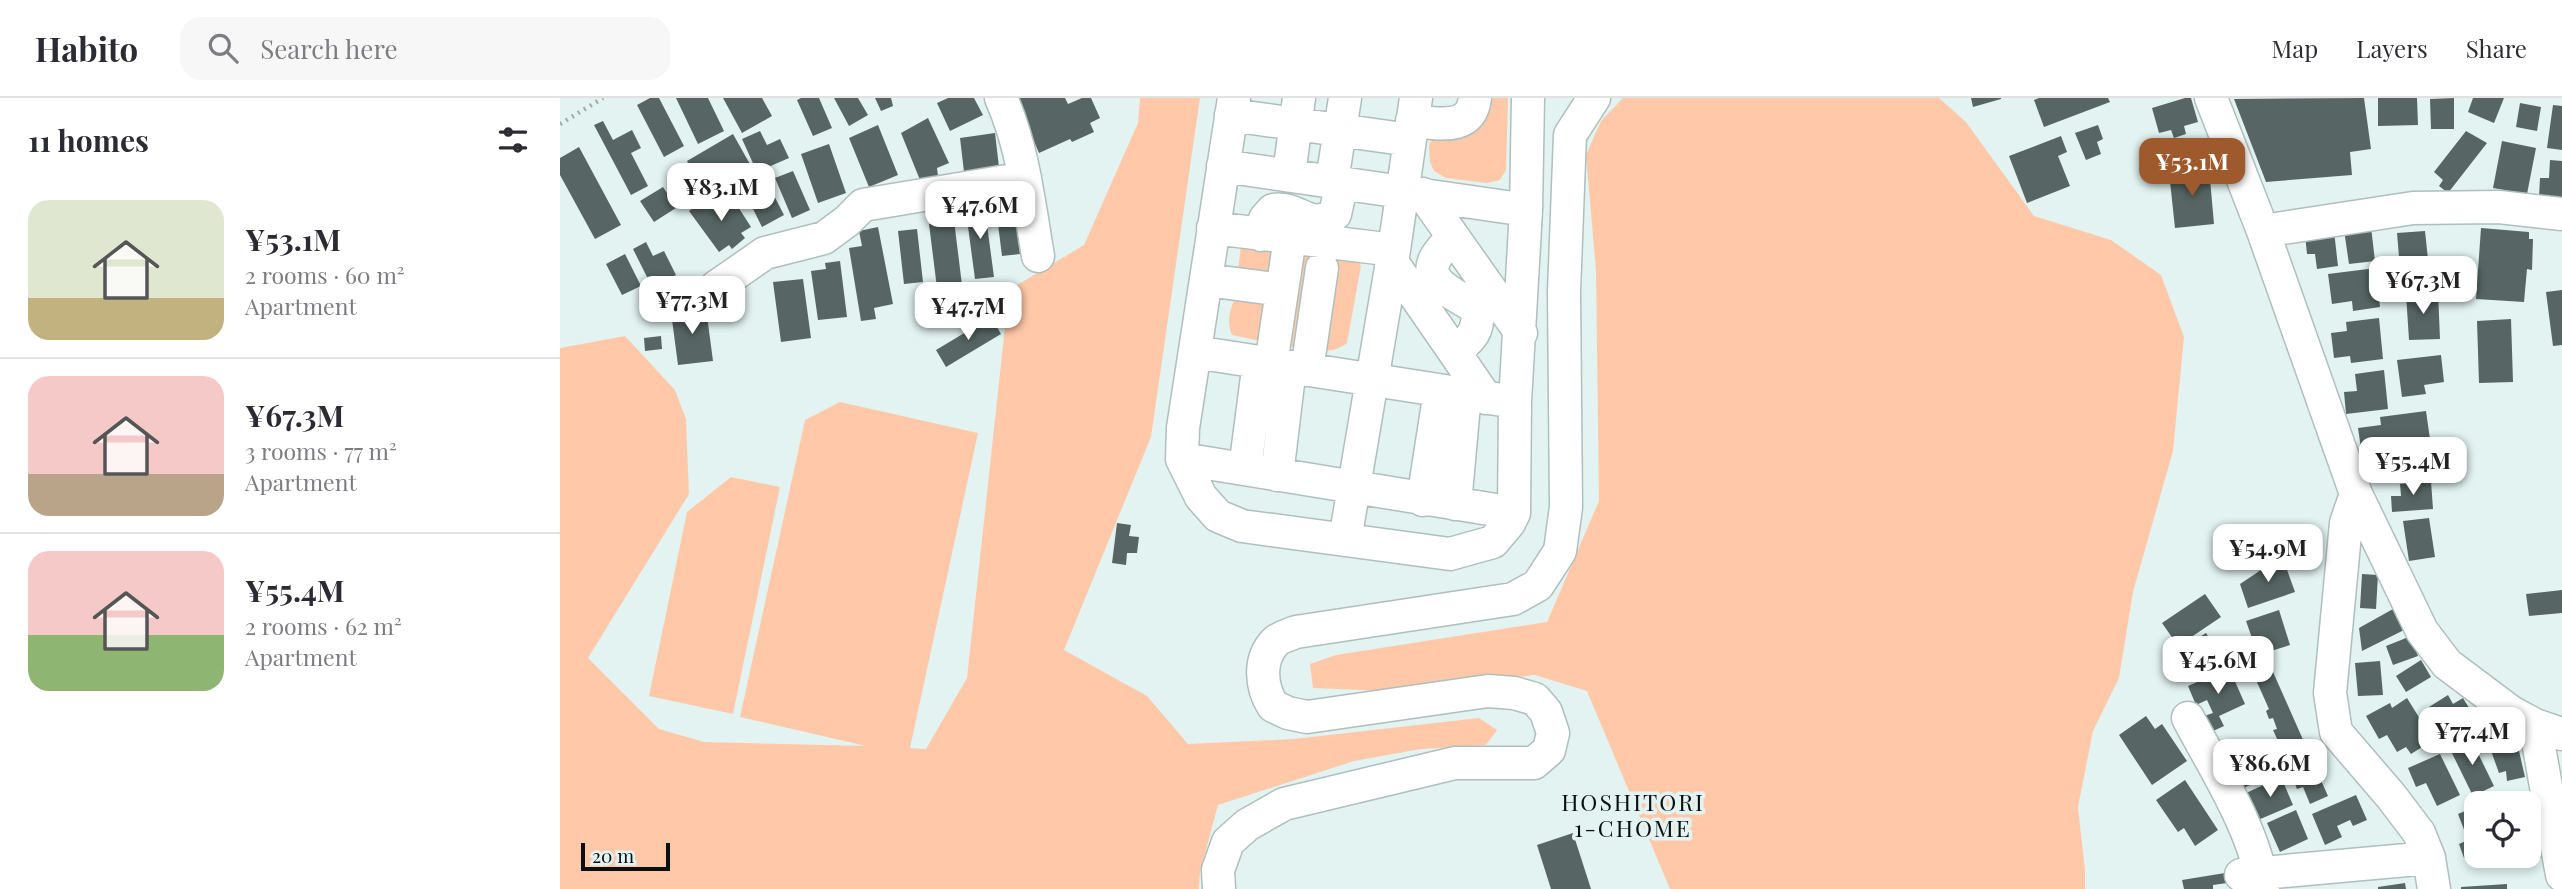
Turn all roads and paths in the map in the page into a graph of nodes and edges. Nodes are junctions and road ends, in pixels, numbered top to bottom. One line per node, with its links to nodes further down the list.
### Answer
1 (603, 98): 11 (path)
2 (1001, 98): 15 (street)
3 (1345, 98): 12 (street)
4 (1475, 98): 10 (street)
5 (1594, 98): 50 (street)
6 (2211, 98): 21 (street)
7 (1530, 100): 18 (street)
8 (1233, 106): 9 (street); 13 (street)
9 (1297, 111): 12 (street); 14 (street)
10 (1413, 120): 12 (street); 17 (street)
11 (560, 124)
12 (1340, 130): 16 (street)
13 (1223, 166): 14 (street); 20 (street)
14 (1289, 175): 16 (street)
15 (1025, 178): 24 (street); 28 (street)
16 (1337, 182): 17 (street); 22 (street)
17 (1412, 193): 18 (street); 23 (street); 25 (street)
18 (1526, 210): 30 (street)
19 (2562, 214): 21 (street)
20 (1213, 228): 22 (street); 27 (street)
21 (2263, 230): 40 (street)
22 (1276, 237): 25 (street); 29 (street)
23 (1452, 237): 30 (street); 32 (street)
24 (1038, 256)
25 (1393, 256): 32 (street); 34 (street)
26 (1322, 268): 33 (street)
27 (1206, 280): 29 (street); 31 (street)
28 (716, 287)
29 (1282, 290): 33 (street)
30 (1521, 333): 35 (street)
31 (1195, 352): 33 (street); 36 (street)
32 (1455, 352): 35 (street)
33 (1282, 366): 34 (street); 37 (street); 38 (street)
34 (1373, 381): 35 (street); 39 (street)
35 (1477, 396): 41 (street); 42 (street); 43 (street)
36 (1182, 459): 37 (street); 44 (street)
37 (1245, 469): 38 (street)
38 (1278, 475): 39 (street)
39 (1354, 487): 41 (street); 44 (street)
40 (2356, 494): 46 (street); 47 (street)
41 (1423, 500): 42 (street)
42 (1455, 504): 43 (street)
43 (1514, 513): 44 (street)
44 (1345, 540)
45 (2188, 718): 49 (street)
46 (2549, 729): 48 (street)
47 (2428, 858): 49 (street); 51 (street)
48 (2562, 875)
49 (2255, 879)
50 (1219, 889)
51 (2434, 889)

